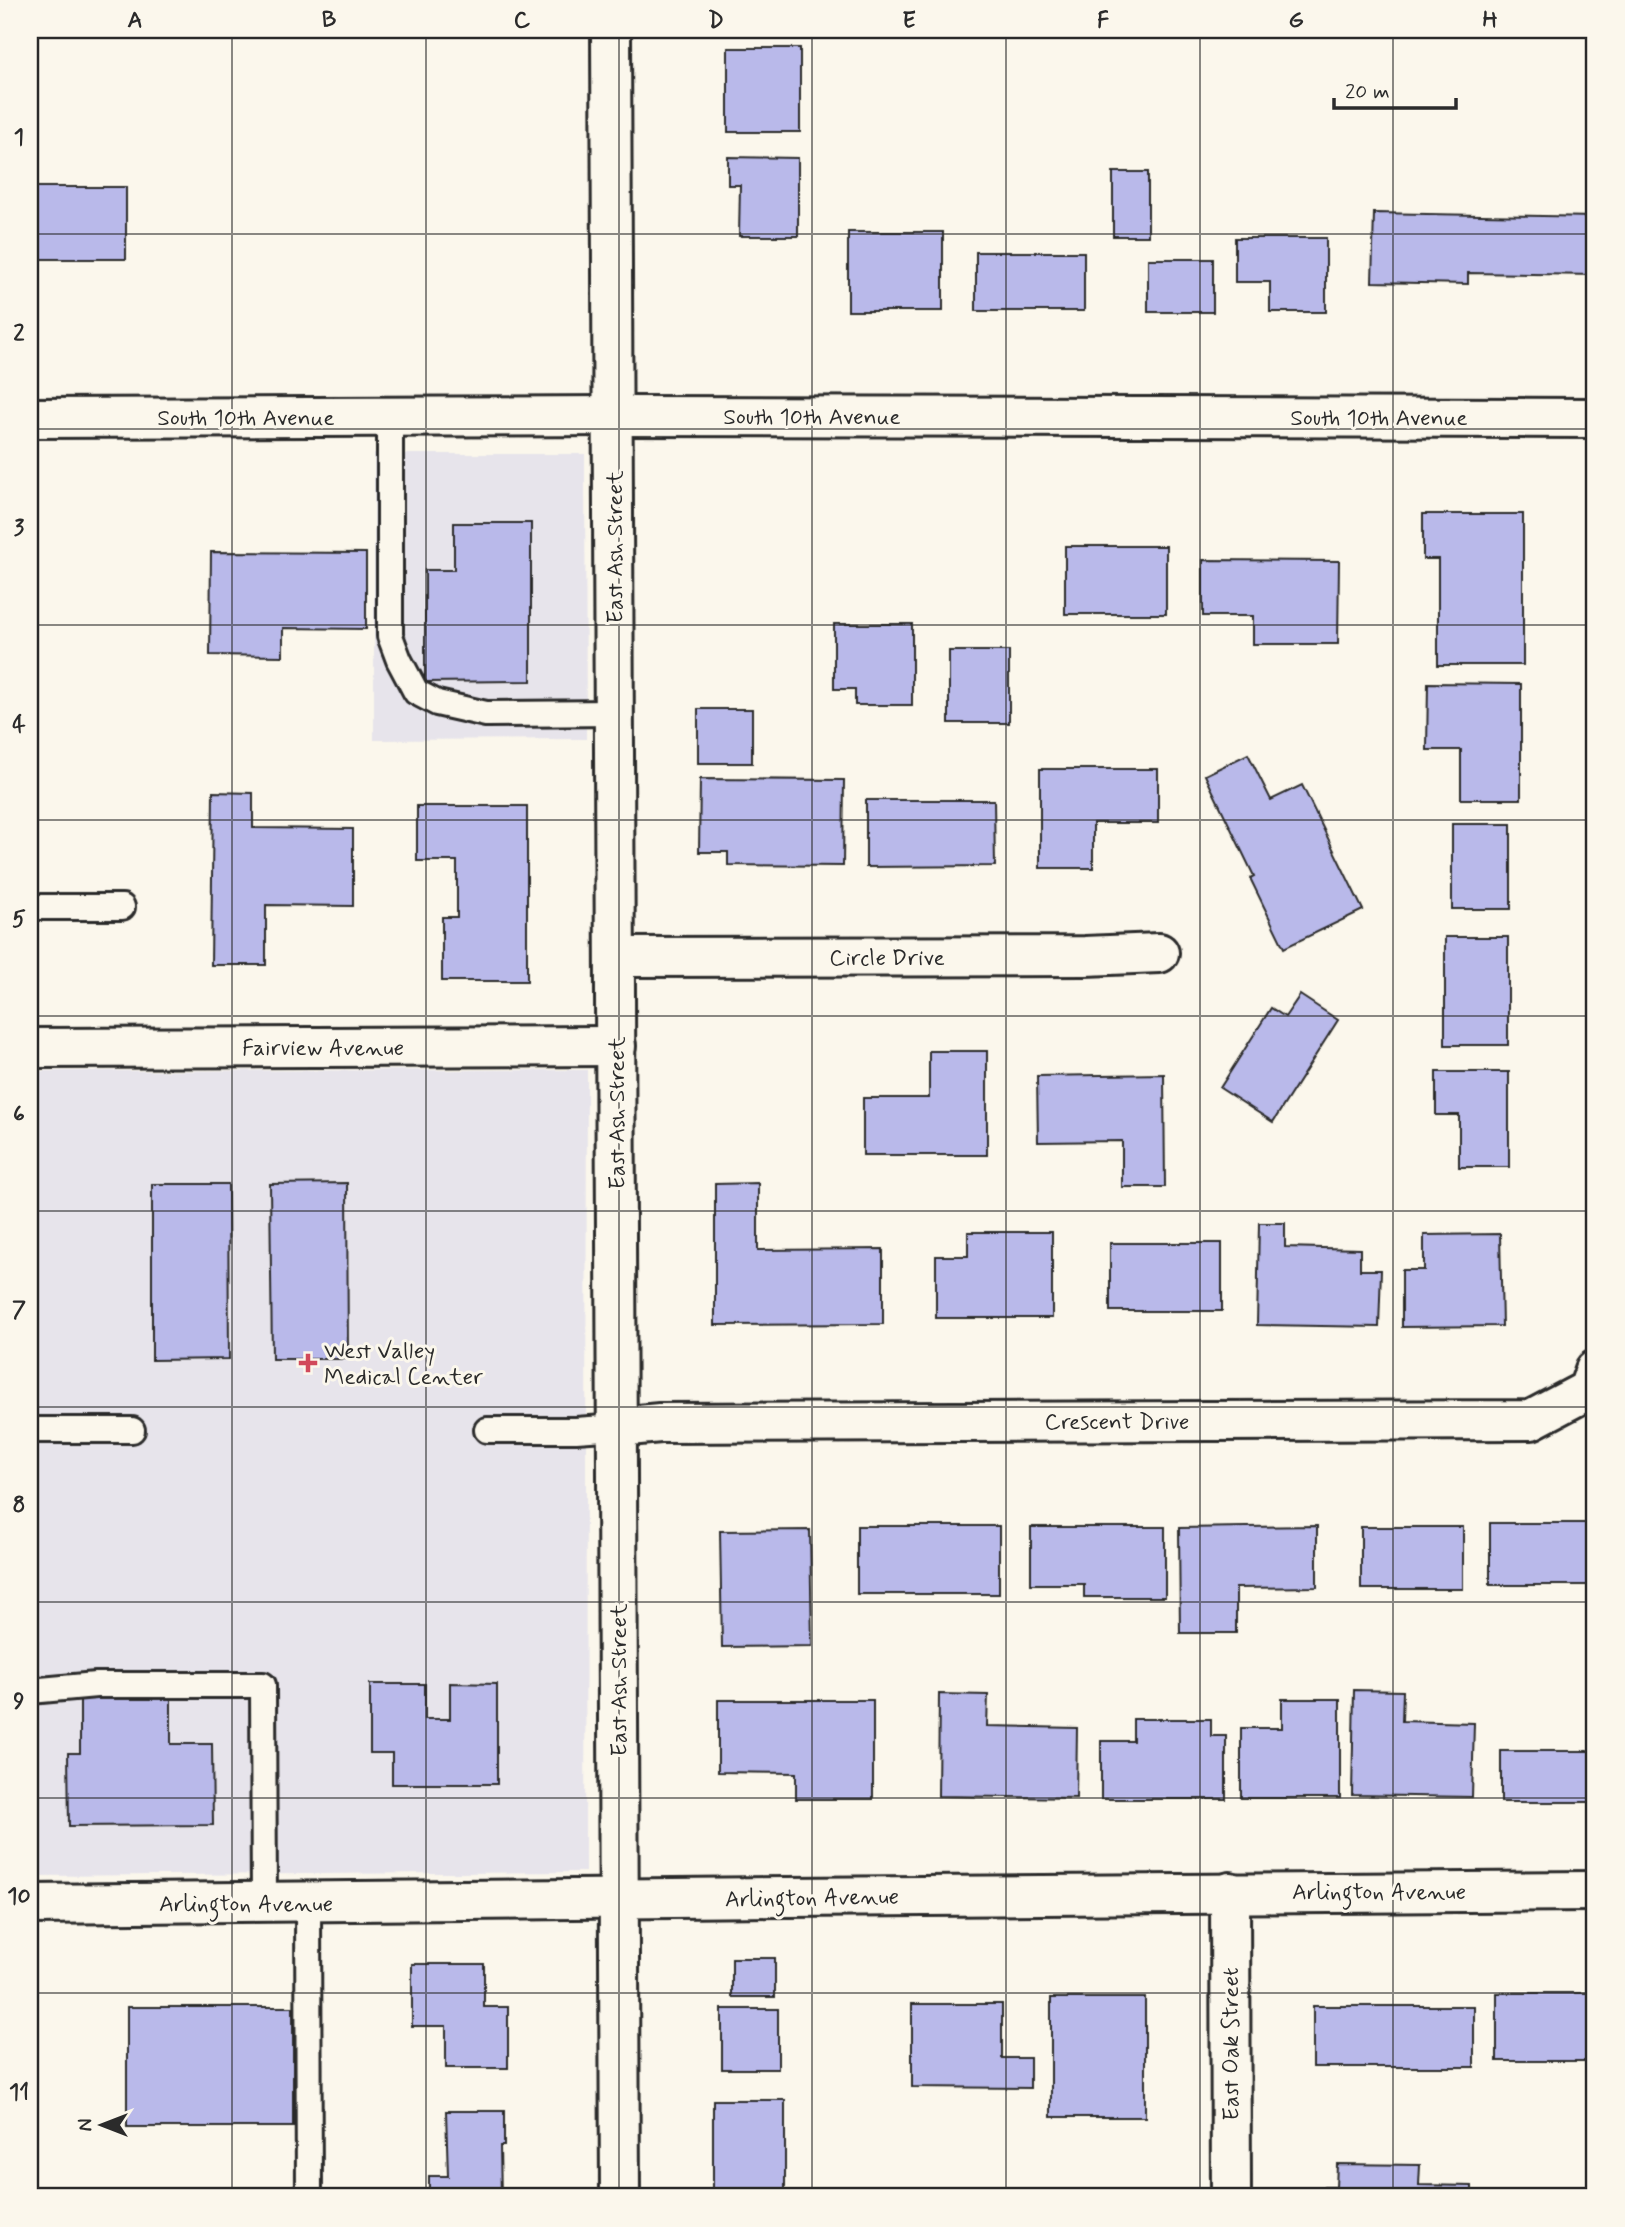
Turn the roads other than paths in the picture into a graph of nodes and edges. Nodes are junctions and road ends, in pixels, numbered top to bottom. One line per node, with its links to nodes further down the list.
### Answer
1 (611, 30): 2 (street, East Ash Street)
2 (614, 416): 3 (street, South 10th Avenue); 5 (street, South 10th Avenue); 6 (street, East Ash Street)
3 (390, 417): 4 (street, South 10th Avenue); 6 (lane)
4 (30, 418)
5 (1595, 418)
6 (615, 713): 10 (street, East Ash Street)
7 (30, 907): 8 (lane)
8 (122, 907)
9 (1159, 953): 10 (street, Circle Drive)
10 (616, 957): 11 (street, East Ash Street)
11 (616, 1046): 12 (street, Fairview Avenue); 14 (street, East Ash Street)
12 (30, 1048)
13 (1595, 1370): 14 (street, Crescent Drive)
14 (618, 1427): 17 (lane); 21 (street, East Ash Street)
15 (30, 1430): 16 (lane)
16 (132, 1430)
17 (486, 1430)
18 (30, 1691): 23 (lane)
19 (1595, 1891): 20 (street, Arlington Avenue)
20 (1230, 1892): 21 (street, Arlington Avenue); 27 (street, East Oak Street)
21 (618, 1899): 22 (street, Arlington Avenue); 26 (street, East Ash Street)
22 (308, 1902): 23 (street, Arlington Avenue); 25 (lane)
23 (264, 1903): 24 (street, Arlington Avenue)
24 (30, 1904)
25 (309, 2197)
26 (620, 2197)
27 (1231, 2197)

